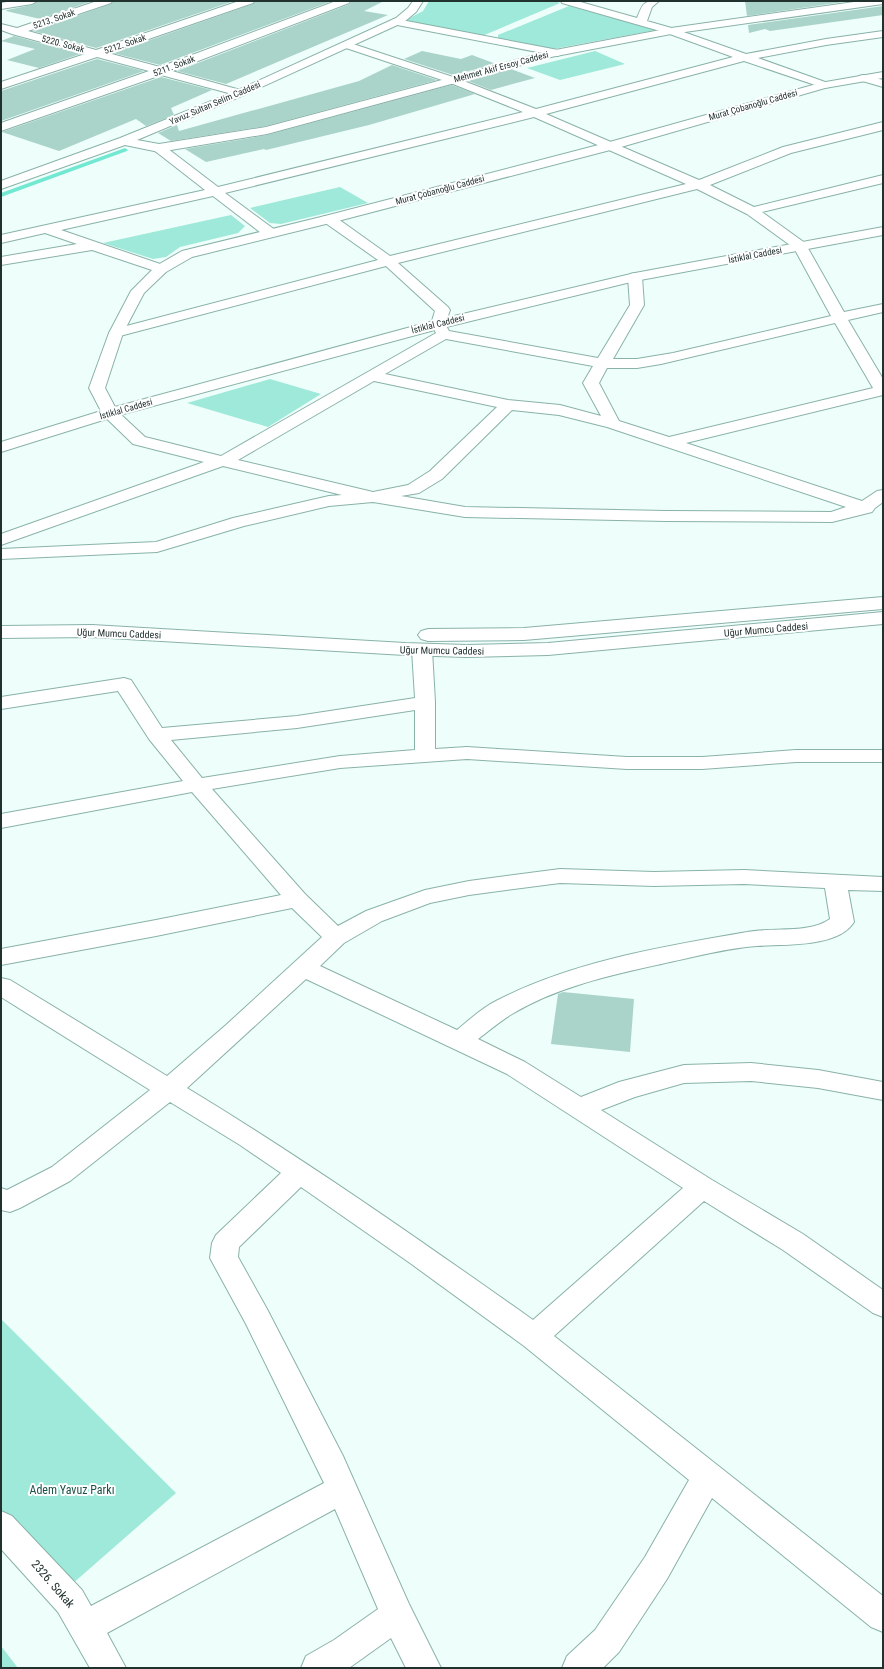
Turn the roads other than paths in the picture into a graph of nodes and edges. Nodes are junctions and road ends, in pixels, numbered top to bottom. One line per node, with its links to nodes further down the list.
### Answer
1 (32, 1): 9 (street)
2 (107, 1): 14 (street, 5213. Sokak)
3 (249, 1): 19 (street, 5212. Sokak)
4 (345, 1): 21 (street, 5211. Sokak)
5 (418, 1): 10 (street, Yavuz Sultan Selim Caddesi)
6 (566, 1): 11 (street)
7 (654, 1): 11 (street)
8 (883, 1): 13 (street, Mehmet Akif Ersoy Caddesi)
9 (1, 6)
10 (396, 22): 17 (street, Yavuz Sultan Selim Caddesi); 18 (street)
11 (641, 22): 13 (street)
12 (1, 27): 14 (street, 5220. Sokak)
13 (671, 30): 18 (street, Mehmet Akif Ersoy Caddesi); 20 (street)
14 (18, 32): 16 (street, 5213. Sokak); 19 (street, 5220. Sokak)
15 (883, 34): 20 (street)
16 (1, 37)
17 (347, 45): 24 (street); 28 (street, Yavuz Sultan Selim Caddesi)
18 (558, 53): 24 (street, Mehmet Akif Ersoy Caddesi)
19 (98, 54): 21 (street, 5220. Sokak); 27 (street, 5212. Sokak)
20 (745, 57): 26 (street); 29 (street)
21 (161, 71): 28 (street, 5220. Sokak); 31 (street, 5211. Sokak)
22 (883, 75): 23 (street, Murat Çobanoğlu Caddesi)
23 (863, 78): 25 (street); 26 (street, Murat Çobanoğlu Caddesi)
24 (452, 80): 29 (street); 34 (street, Mehmet Akif Ersoy Caddesi)
25 (883, 84)
26 (824, 85): 33 (street, Murat Çobanoğlu Caddesi)
27 (1, 86)
28 (240, 93): 32 (street, Yavuz Sultan Selim Caddesi)
29 (535, 113): 33 (street); 38 (street)
30 (883, 126): 36 (street)
31 (1, 127)
32 (124, 141): 34 (street, Mehmet Akif Ersoy Caddesi); 37 (street, Yavuz Sultan Selim Caddesi)
33 (610, 146): 36 (street); 40 (street, Murat Çobanoğlu Caddesi)
34 (159, 148): 38 (street)
35 (883, 179): 39 (street)
36 (699, 185): 39 (street); 48 (street)
37 (1, 186)
38 (216, 191): 41 (street); 43 (street)
39 (752, 211): 46 (street)
40 (329, 219): 43 (street, Murat Çobanoğlu Caddesi); 48 (street)
41 (46, 229): 44 (street); 45 (street)
42 (883, 231): 46 (street, İstiklal Caddesi)
43 (270, 233): 49 (street, Murat Çobanoğlu Caddesi)
44 (1, 239)
45 (91, 246): 47 (street); 49 (street)
46 (800, 246): 51 (street, İstiklal Caddesi); 53 (street)
47 (1, 261): 50 (street)
48 (388, 261): 54 (street); 55 (street)
49 (161, 269): 55 (street, Murat Çobanoğlu Caddesi)
50 (1, 276)
51 (635, 277): 54 (street, İstiklal Caddesi); 56 (street)
52 (883, 308): 53 (street)
53 (839, 317): 56 (street); 58 (street)
54 (440, 329): 56 (street); 57 (street); 60 (street, İstiklal Caddesi)
55 (116, 333): 60 (street, Murat Çobanoğlu Caddesi)
56 (601, 363): 61 (street)
57 (372, 376): 59 (street); 64 (street)
58 (883, 390): 62 (street)
59 (508, 405): 61 (street); 66 (street)
60 (110, 413): 63 (street, İstiklal Caddesi); 64 (street, Murat Çobanoğlu Caddesi)
61 (613, 424): 62 (street)
62 (669, 442): 67 (street)
63 (1, 447)
64 (225, 460): 66 (street, Murat Çobanoğlu Caddesi); 69 (street)
65 (883, 495): 67 (street)
66 (373, 497): 67 (street); 70 (street)
67 (864, 507): 68 (street)
68 (883, 513)
69 (1, 540)
70 (1, 554)
71 (883, 603): 73 (street, Uğur Mumcu Caddesi)
72 (883, 618): 75 (street, Uğur Mumcu Caddesi)
73 (1, 619)
74 (1, 632): 75 (street, Uğur Mumcu Caddesi)
75 (422, 650): 76 (street)
76 (425, 702): 78 (street); 79 (street)
77 (1, 703): 78 (street)
78 (156, 735): 81 (street)
79 (425, 756): 80 (street); 81 (street)
80 (883, 756)
81 (197, 785): 82 (street); 85 (street)
82 (1, 821)
83 (835, 882): 84 (street); 86 (street); 90 (street)
84 (883, 884)
85 (297, 899): 86 (street); 87 (street)
86 (336, 937): 88 (street)
87 (1, 957)
88 (304, 968): 90 (street); 91 (street)
89 (1, 986): 91 (street)
90 (460, 1040): 93 (street)
91 (169, 1089): 94 (street); 96 (street)
92 (883, 1091): 93 (street)
93 (580, 1108): 95 (street)
94 (299, 1172): 98 (street); 100 (street)
95 (702, 1187): 97 (street); 98 (street)
96 (1, 1199)
97 (883, 1305)
98 (534, 1337): 99 (street)
99 (708, 1476): 103 (street); 108 (street)
100 (342, 1490): 102 (street); 104 (street)
101 (1, 1526): 104 (street, 2326. Sokak)
102 (397, 1615): 106 (street); 107 (street)
103 (883, 1616)
104 (85, 1627): 105 (street, 2326. Sokak)
105 (109, 1668)
106 (318, 1668)
107 (424, 1668)
108 (579, 1668)

